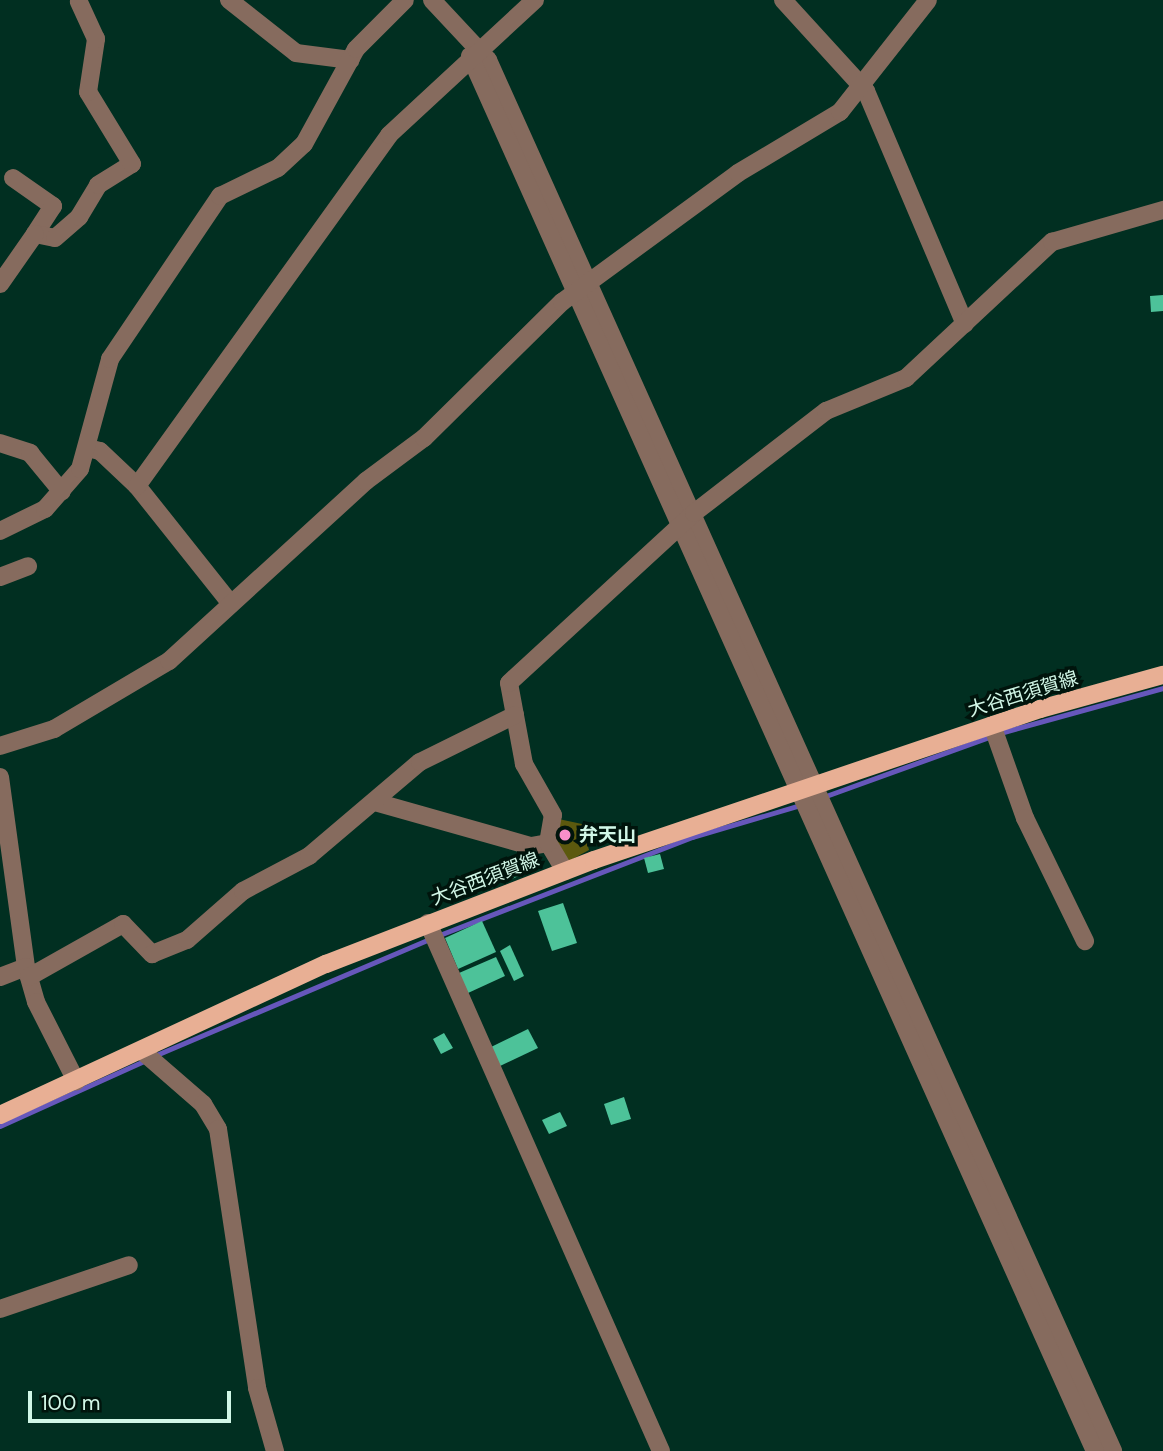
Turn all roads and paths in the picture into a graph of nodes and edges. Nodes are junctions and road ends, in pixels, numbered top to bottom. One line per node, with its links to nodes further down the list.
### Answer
1 (229, 0): 9 (street)
2 (405, 0): 9 (street)
3 (432, 0): 8 (street)
4 (535, 0): 8 (street)
5 (783, 0): 10 (street)
6 (928, 0): 10 (street)
7 (79, 2): 13 (street)
8 (475, 52): 15 (street); 19 (street)
9 (351, 60): 18 (street)
10 (862, 85): 15 (street); 16 (street)
11 (13, 178): 13 (street)
12 (1163, 210): 16 (street)
13 (35, 234): 14 (street)
14 (0, 284)
15 (583, 286): 21 (street); 25 (street)
16 (965, 324): 21 (street)
17 (0, 443): 20 (street)
18 (88, 448): 19 (street); 20 (street)
19 (137, 486): 25 (street)
20 (62, 492): 22 (street)
21 (688, 519): 27 (street); 31 (street)
22 (0, 531)
23 (28, 566): 24 (street)
24 (0, 578)
25 (231, 604): 29 (street)
26 (1163, 676): 28 (main road, 大谷西須賀線)
27 (515, 715): 32 (street); 33 (street)
28 (992, 725): 31 (main road, 大谷西須賀線); 36 (street)
29 (0, 746)
30 (0, 777): 37 (street)
31 (812, 790): 34 (main road, 大谷西須賀線); 46 (street); 47 (street)
32 (374, 802): 33 (street); 37 (street)
33 (548, 843): 34 (street)
34 (565, 871): 35 (main road, 大谷西須賀線)
35 (428, 923): 39 (main road, 大谷西須賀線); 45 (street)
36 (1085, 940)
37 (27, 972): 38 (street); 40 (street)
38 (0, 977)
39 (142, 1051): 40 (main road, 大谷西須賀線); 44 (street)
40 (76, 1081): 41 (main road, 大谷西須賀線)
41 (0, 1115)
42 (129, 1265): 43 (street)
43 (0, 1309)
44 (275, 1451)
45 (661, 1451)
46 (1095, 1451)
47 (1113, 1451)

